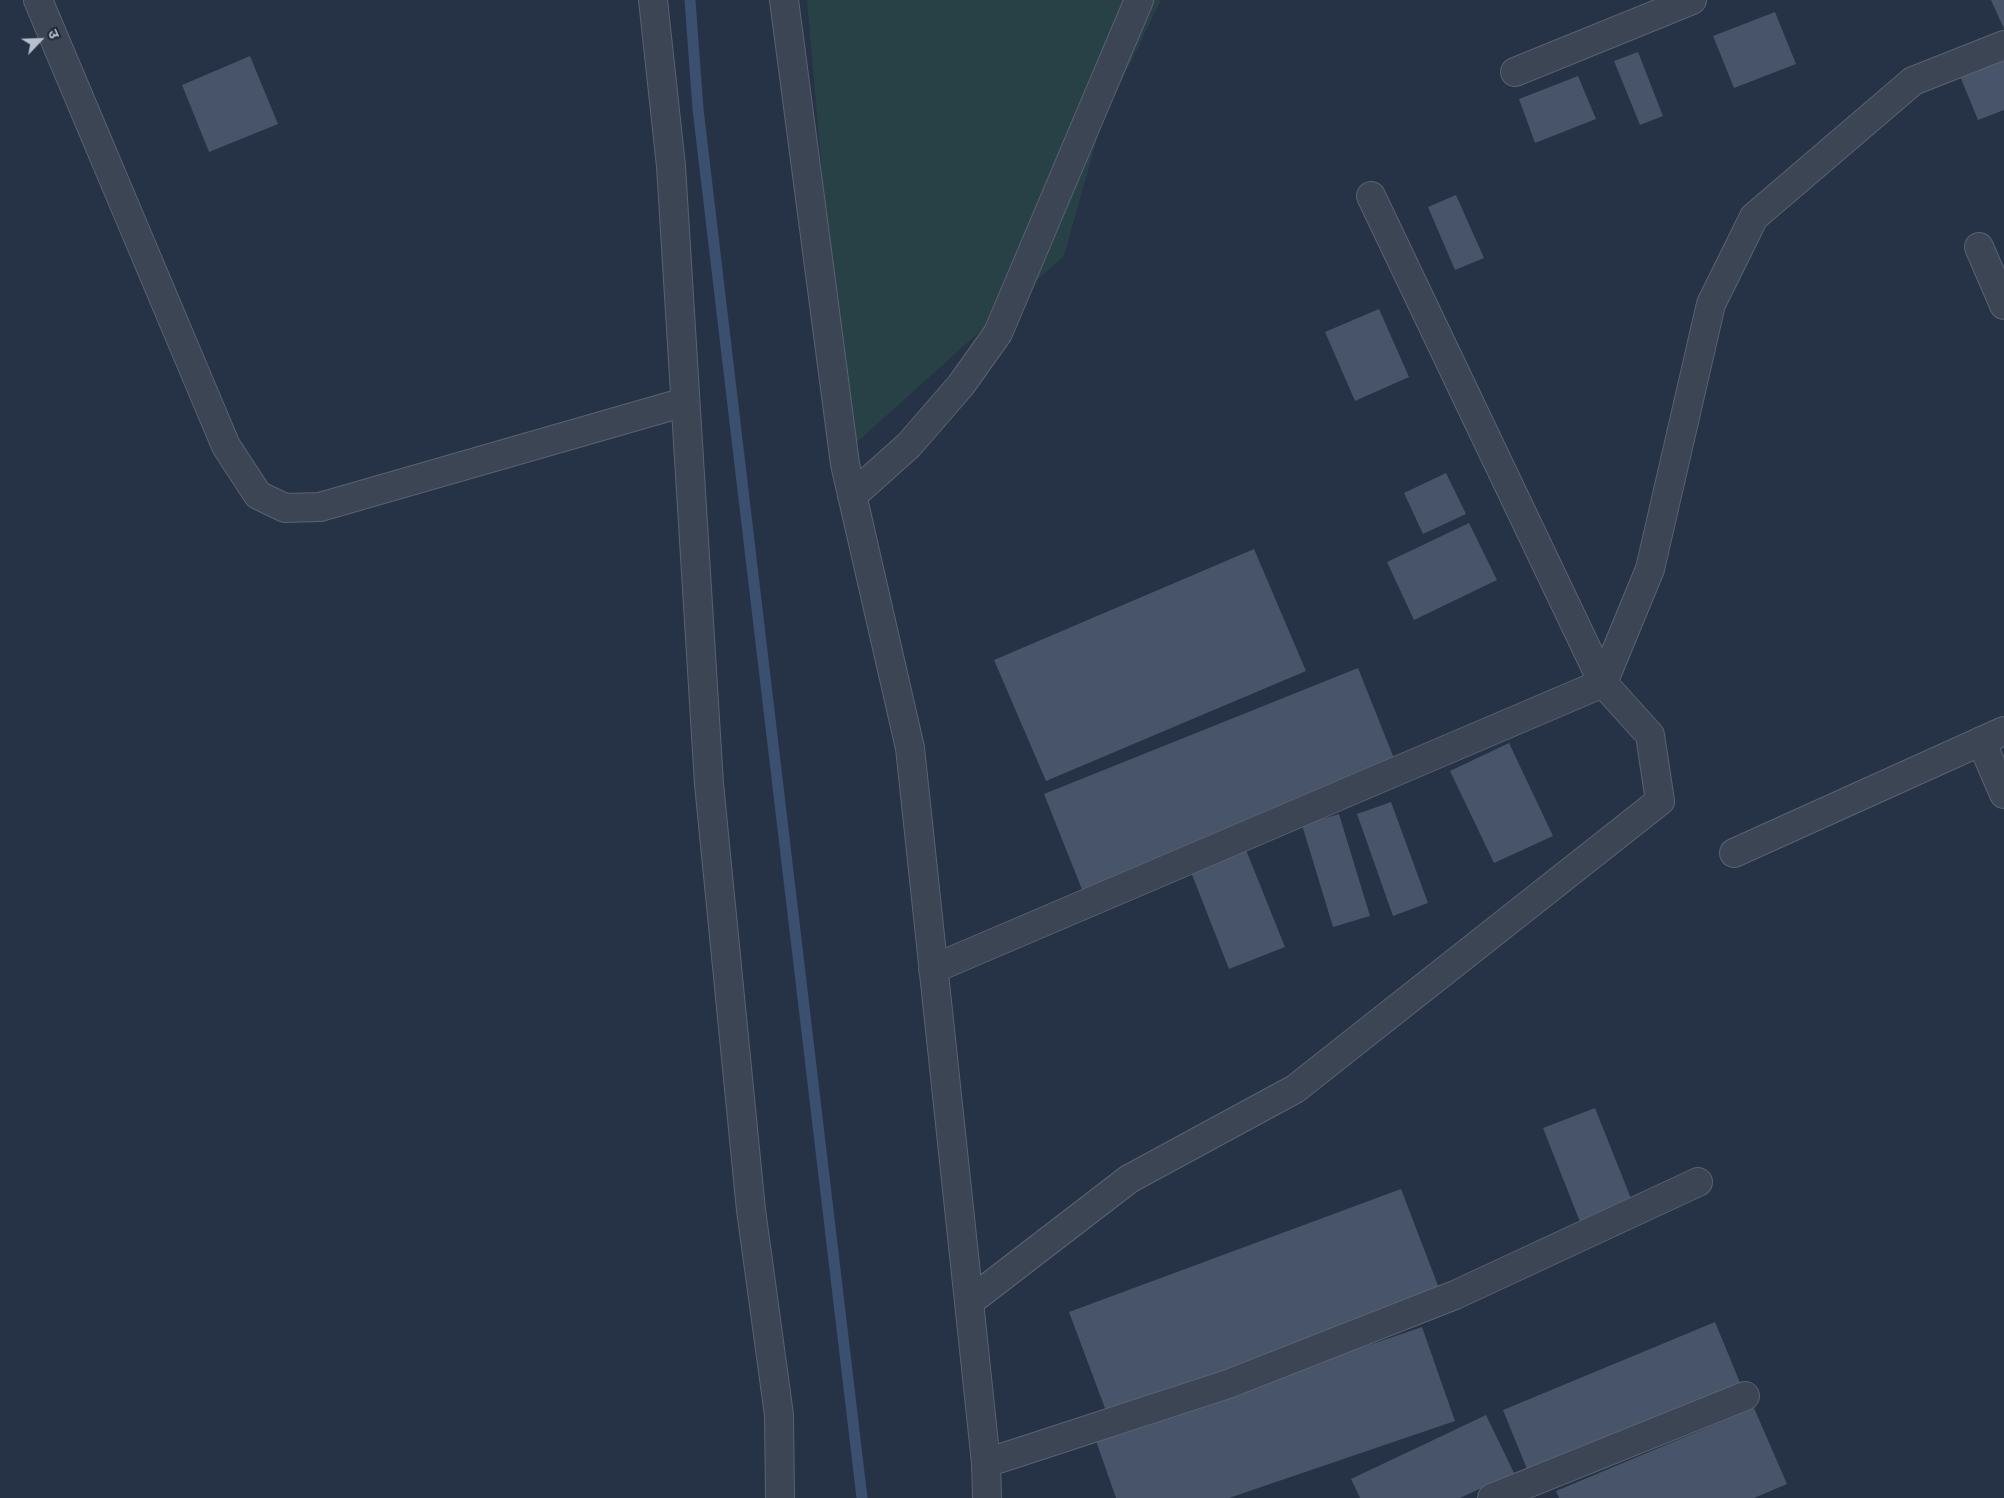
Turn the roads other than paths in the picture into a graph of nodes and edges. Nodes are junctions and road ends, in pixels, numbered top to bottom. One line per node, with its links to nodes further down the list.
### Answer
1 (38, 0): 11 (street)
2 (653, 0): 11 (street)
3 (784, 0): 12 (street)
4 (1139, 0): 12 (street)
5 (1692, 0): 7 (street)
6 (2004, 45): 13 (street)
7 (1514, 72)
8 (1371, 196): 13 (street)
9 (1979, 247): 10 (street)
10 (2004, 305)
11 (686, 402): 22 (street)
12 (852, 496): 17 (street)
13 (1603, 683): 17 (street); 19 (street)
14 (1993, 736): 15 (street); 16 (street)
15 (2004, 794)
16 (1734, 853)
17 (933, 969): 19 (street)
18 (1698, 1182): 21 (street)
19 (969, 1302): 21 (street)
20 (1745, 1396): 24 (street)
21 (986, 1463): 23 (street)
22 (780, 1498)
23 (987, 1498)
24 (1492, 1498)

